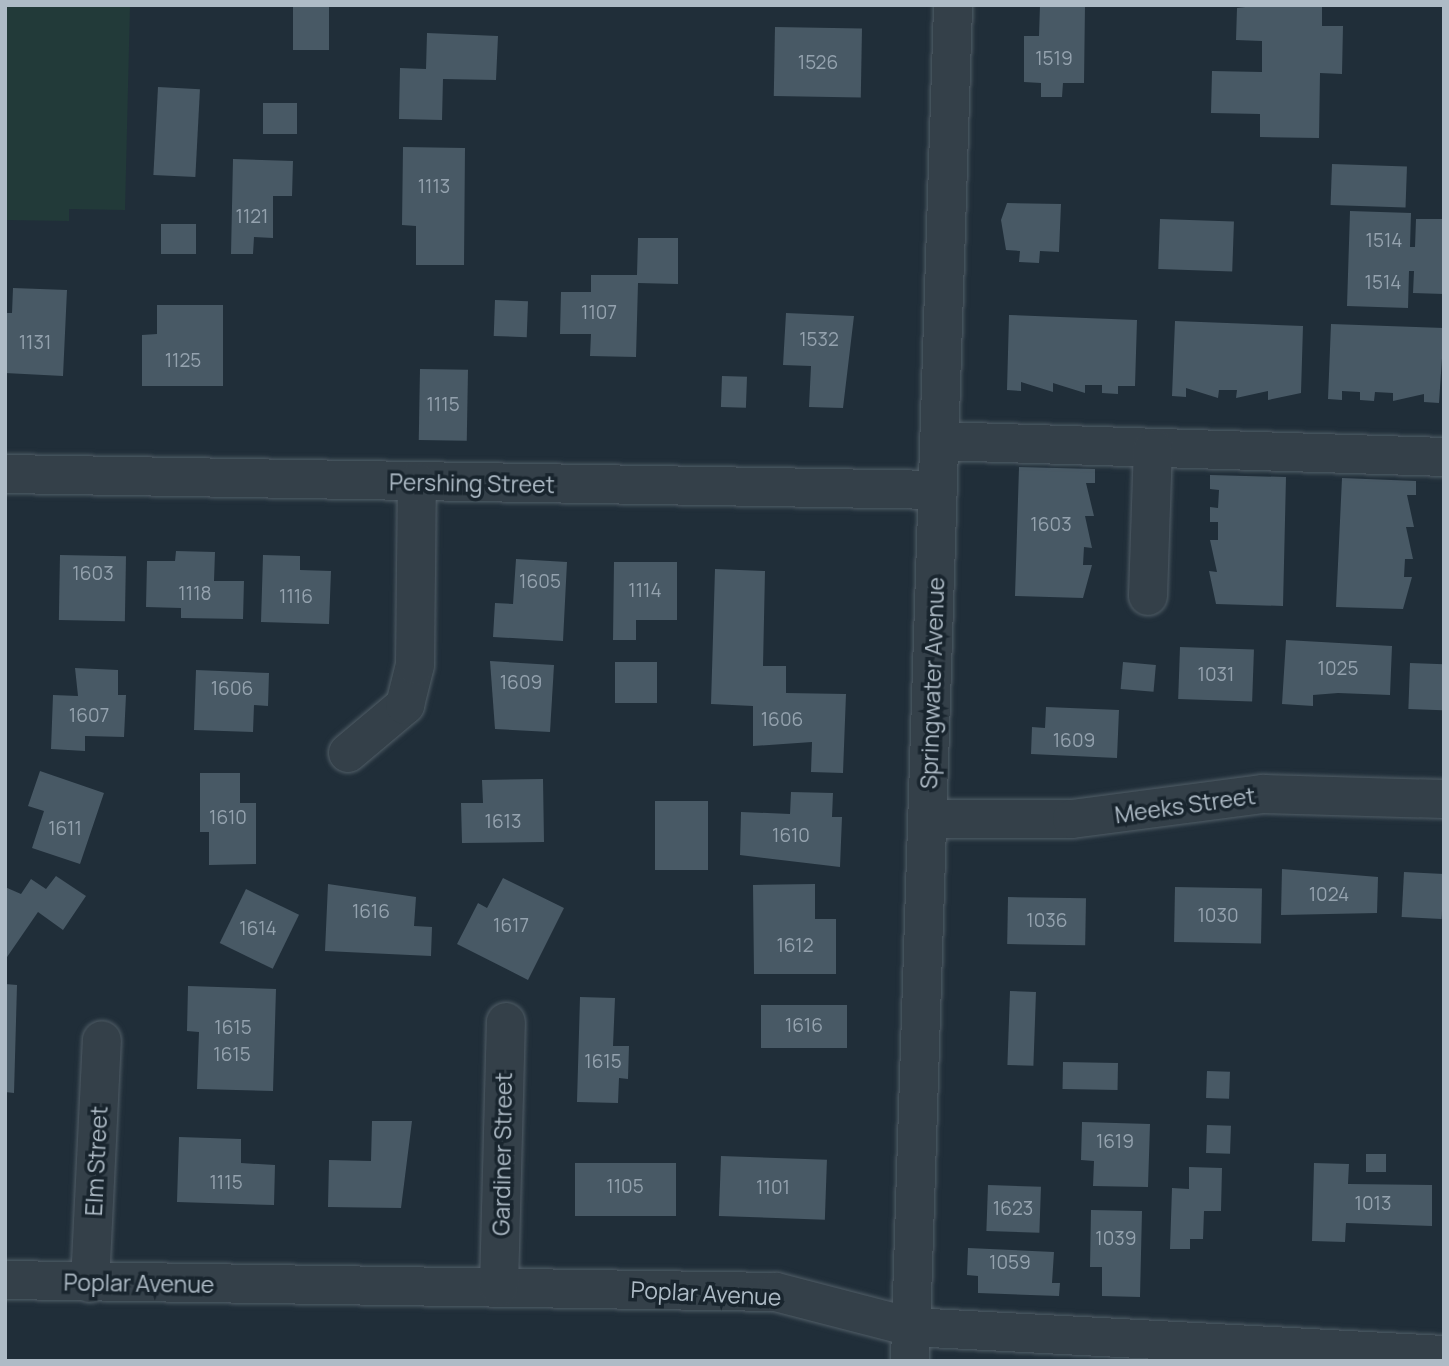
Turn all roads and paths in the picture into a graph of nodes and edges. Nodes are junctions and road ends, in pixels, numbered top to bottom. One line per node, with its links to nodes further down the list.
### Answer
1 (953, 5): 2 (street, Springwater Avenue)
2 (939, 441): 3 (street); 7 (street, Springwater Avenue)
3 (1153, 448): 4 (street); 8 (street)
4 (1444, 457)
5 (5, 474): 6 (street, Pershing Street)
6 (417, 482): 7 (street, Pershing Street); 9 (street)
7 (938, 490): 11 (street, Springwater Avenue)
8 (1148, 596)
9 (348, 753)
10 (1444, 799): 11 (street, Meeks Street)
11 (927, 819): 17 (street, Springwater Avenue)
12 (506, 1022): 16 (street, Gardiner Street)
13 (102, 1040): 15 (street, Elm Street)
14 (5, 1280): 15 (street, Poplar Avenue)
15 (90, 1283): 16 (street, Poplar Avenue)
16 (499, 1286): 17 (street, Poplar Avenue)
17 (910, 1344): 18 (street, Poplar Avenue)
18 (1444, 1355)

